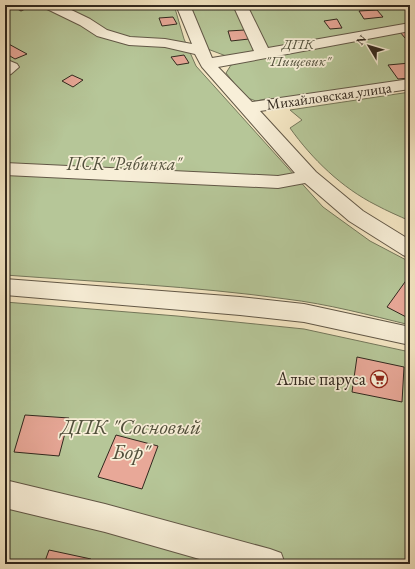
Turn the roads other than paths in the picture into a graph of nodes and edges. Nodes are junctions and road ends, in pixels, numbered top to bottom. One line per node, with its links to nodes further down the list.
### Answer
1 (50, 5): 6 (street)
2 (183, 5): 6 (street)
3 (240, 5): 5 (street)
4 (410, 27): 5 (street)
5 (263, 54): 6 (street)
6 (204, 57): 8 (street)
7 (410, 84): 8 (street, Михайловская улица)
8 (248, 108): 10 (street)
9 (5, 169): 10 (street)
10 (310, 176): 11 (street)
11 (410, 250)
12 (5, 287): 13 (street)
13 (410, 336)
14 (5, 494): 15 (street)
15 (270, 564)

